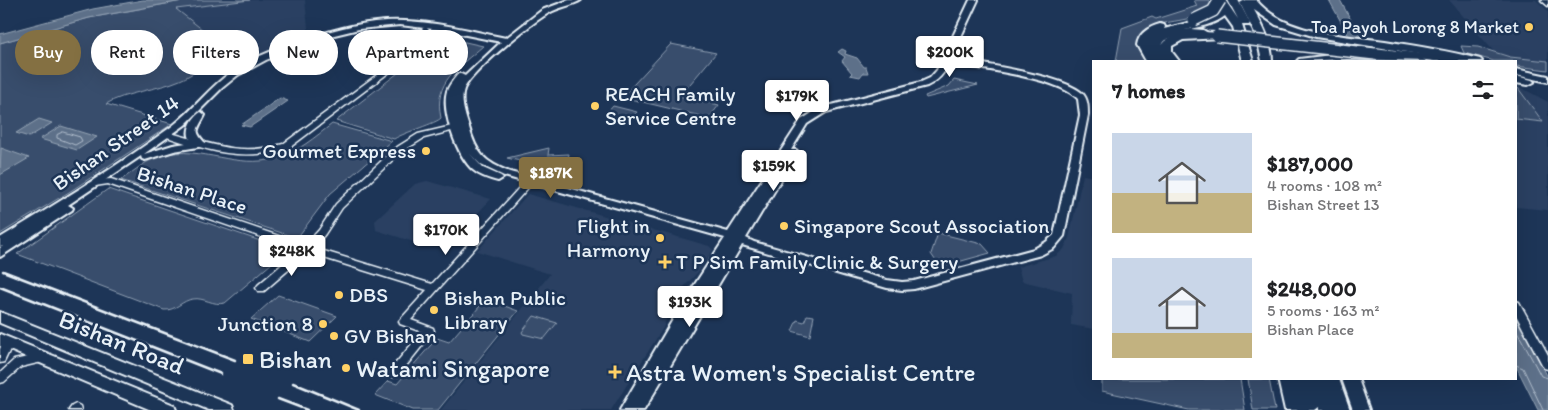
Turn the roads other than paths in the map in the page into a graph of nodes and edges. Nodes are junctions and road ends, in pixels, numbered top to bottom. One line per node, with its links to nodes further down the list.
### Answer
1 (565, 0): 16 (street)
2 (578, 0): 16 (street)
3 (974, 0): 30 (street)
4 (980, 0): 30 (street)
5 (1244, 0): 19 (highway)
6 (1251, 0): 17 (highway)
7 (1544, 0): 9 (street)
8 (1223, 1): 18 (highway); 20 (highway, bridge); 21 (highway); 24 (highway)
9 (1548, 4)
10 (425, 29): 13 (street, Bishan Street 14); 36 (street, Bishan Street 14)
11 (348, 30): 38 (street, Bishan Street 14)
12 (349, 30): 13 (street, Bishan Street 14)
13 (444, 30)
14 (468, 35): 16 (street, Bishan Street 14)
15 (1216, 35): 17 (highway, bridge); 22 (main road); 23 (highway)
16 (504, 42): 37 (street); 43 (street)
17 (1374, 51): 25 (highway); 26 (highway); 27 (highway); 28 (main road); 29 (highway)
18 (1246, 58)
19 (1269, 58)
20 (1157, 60)
21 (1159, 60)
22 (1159, 60)
23 (1173, 60)
24 (1257, 60)
25 (1310, 60)
26 (1415, 60)
27 (1428, 60)
28 (1449, 60)
29 (1466, 60)
30 (950, 61): 44 (street); 44 (street)
31 (1517, 72): 33 (main road)
32 (382, 75): 39 (street)
33 (1548, 79)
34 (1520, 80): 35 (main road)
35 (1548, 86)
36 (201, 115): 38 (street, Bishan Street 14); 39 (street)
37 (456, 127): 43 (street); 46 (street)
38 (171, 135): 39 (street); 40 (street, Bishan Street 14); 42 (street, Bishan Street 14)
39 (201, 144): 40 (street)
40 (145, 157): 41 (street, Bishan Street 14)
41 (108, 181): 42 (street, Bishan Place); 46 (street, Bishan Place); 47 (street, Bishan Street 14)
42 (95, 183): 45 (street, Bishan Street 14)
43 (530, 184): 44 (street); 49 (street)
44 (737, 241): 69 (street); 70 (street)
45 (0, 243)
46 (306, 248): 48 (street); 49 (street, Bishan Place)
47 (0, 253)
48 (261, 288)
49 (432, 290): 56 (street)
50 (1517, 307): 55 (street)
51 (0, 317): 68 (main road, Bishan Road)
52 (4, 342): 53 (main road, Bishan Road); 54 (street)
53 (43, 358): 57 (street); 67 (main road, Bishan Road)
54 (0, 359)
55 (1548, 365)
56 (394, 373)
57 (0, 378)
58 (1287, 380): 64 (main road)
59 (1297, 380): 64 (highway)
60 (1307, 380): 64 (highway)
61 (1320, 380): 65 (highway)
62 (1331, 380): 65 (highway)
63 (1350, 380): 66 (main road)
64 (1306, 405)
65 (1335, 407)
66 (1360, 409)
67 (168, 410)
68 (226, 410)
69 (626, 410)
70 (637, 410)

